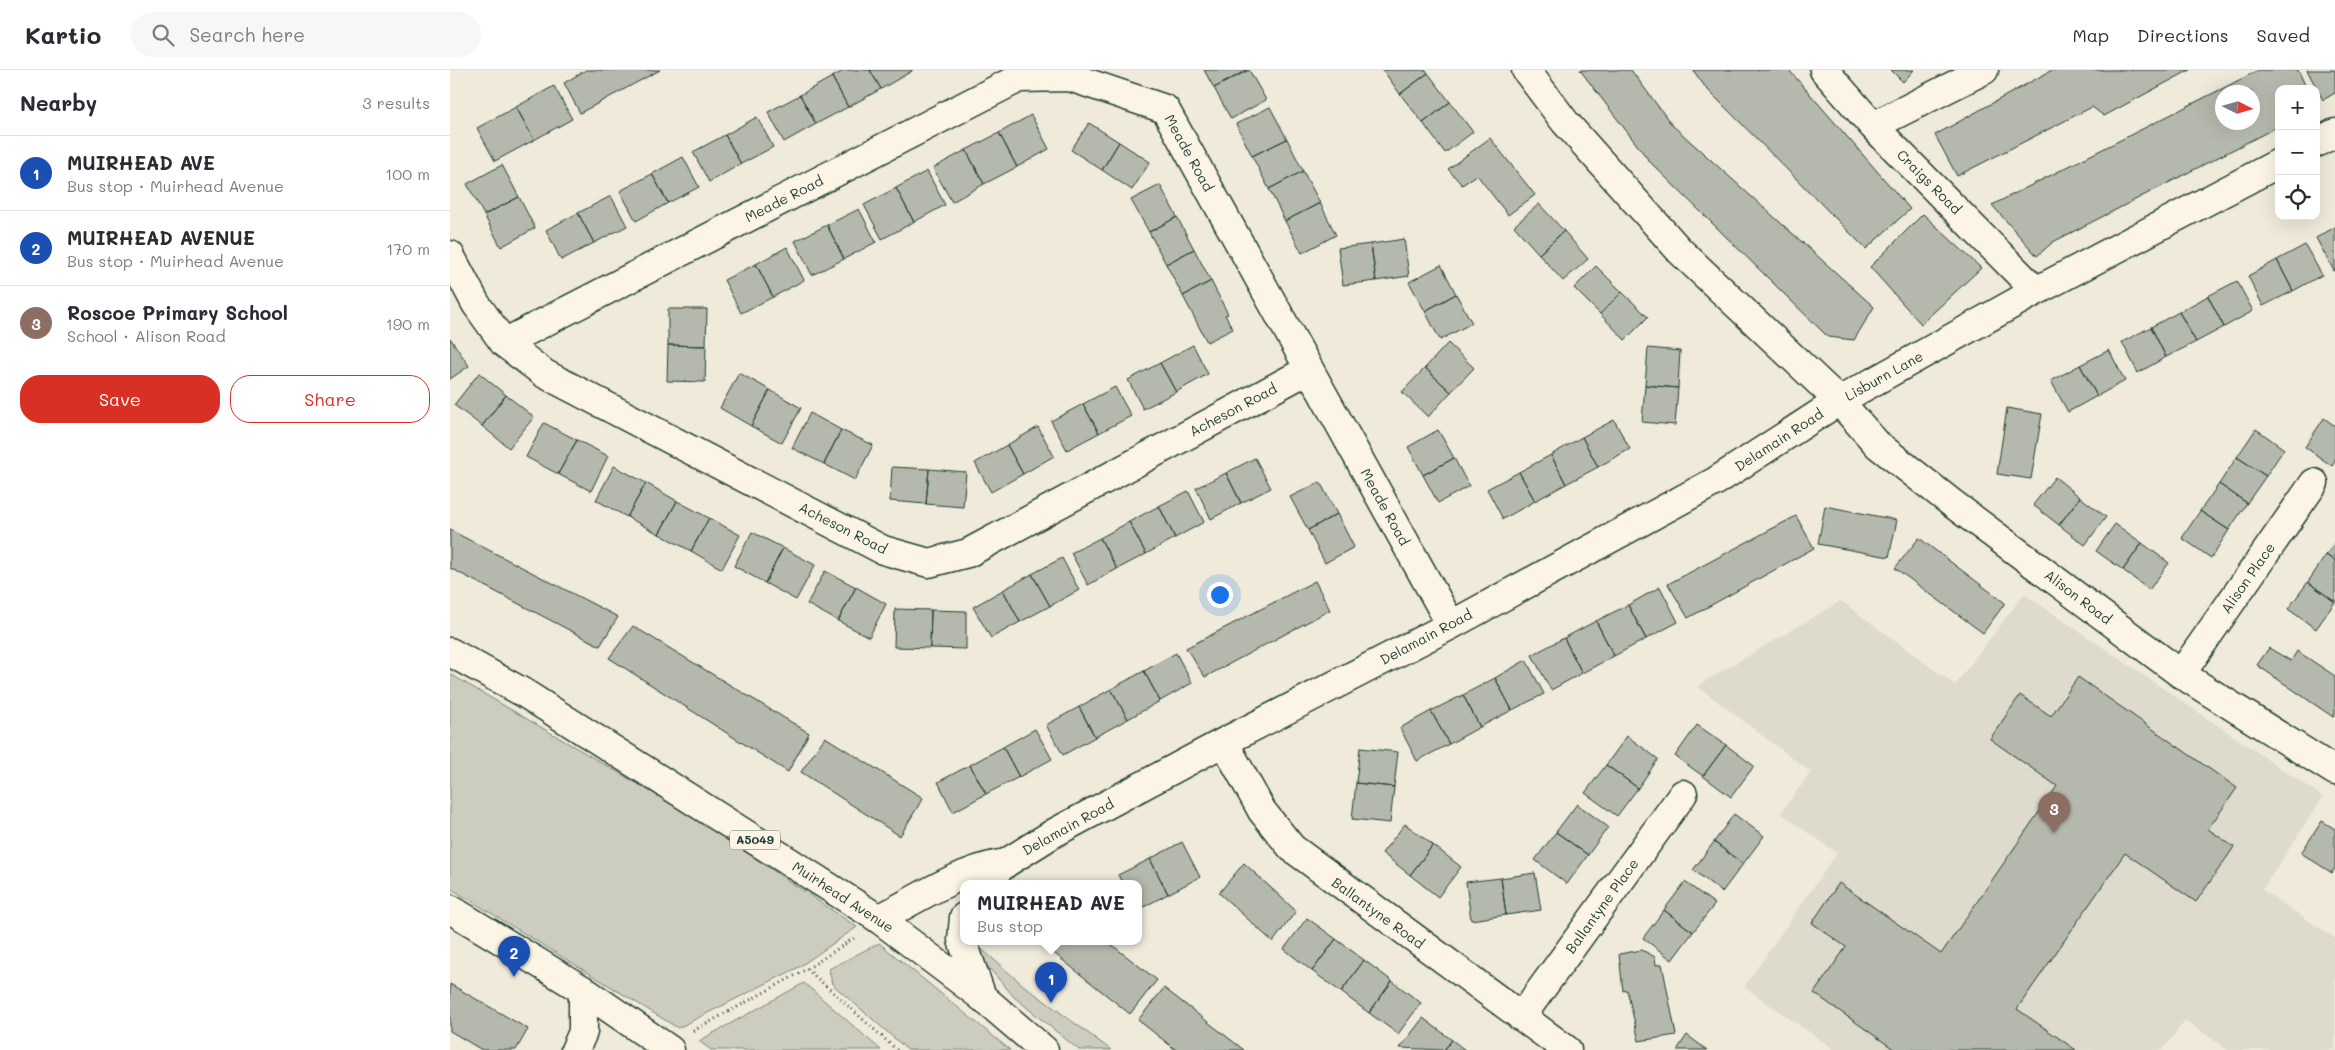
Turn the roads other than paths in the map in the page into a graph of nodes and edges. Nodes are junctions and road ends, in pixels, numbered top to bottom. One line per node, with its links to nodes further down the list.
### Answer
1 (1526, 70): 12 (main road, Lisburn Lane)
2 (1824, 70): 4 (main road, Craigs Road)
3 (1984, 70): 4 (main road)
4 (1873, 126): 9 (main road, Craigs Road)
5 (2335, 133): 6 (main road)
6 (2320, 141)
7 (2275, 165): 9 (main road, Lisburn Lane)
8 (450, 255): 10 (main road, Acheson Road)
9 (2036, 291): 12 (main road, Lisburn Lane)
10 (504, 343): 11 (main road, Acheson Road); 11 (main road, Meade Road)
11 (1308, 370): 14 (main road, Meade Road)
12 (1839, 401): 14 (main road, Delamain Road); 16 (main road, Alison Road)
13 (2314, 483): 16 (main road, Alison Place)
14 (1451, 625): 17 (main road, Delamain Road)
15 (450, 652): 23 (main road, Muirhead Avenue / A5049)
16 (2181, 674): 18 (main road, Alison Road)
17 (1224, 742): 20 (main road, Delamain Road); 27 (main road, Ballantyne Road)
18 (2335, 771)
19 (1683, 794): 27 (main road, Ballantyne Place)
20 (1006, 863): 21 (main road); 23 (main road)
21 (987, 880)
22 (450, 909): 25 (main road)
23 (879, 919): 26 (main road, Muirhead Avenue / A5049)
24 (964, 945): 26 (main road)
25 (583, 990): 28 (main road); 29 (main road)
26 (982, 997): 30 (main road, Muirhead Avenue / A5049)
27 (1521, 1018): 31 (main road, Ballantyne Road)
28 (665, 1047)
29 (575, 1050)
30 (1044, 1050)
31 (1567, 1050)

